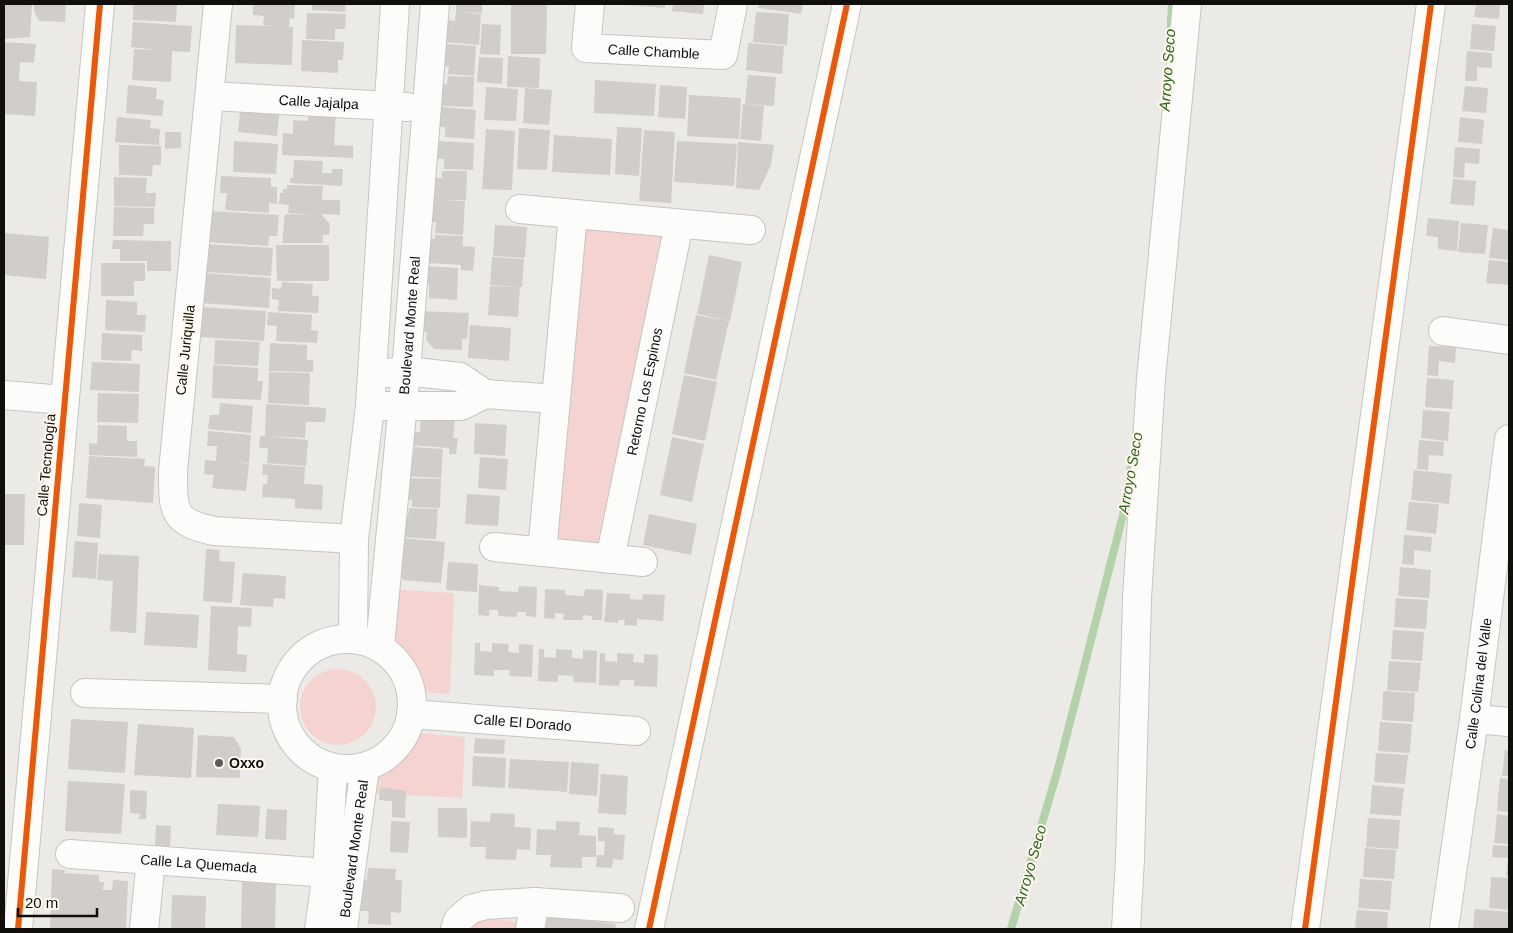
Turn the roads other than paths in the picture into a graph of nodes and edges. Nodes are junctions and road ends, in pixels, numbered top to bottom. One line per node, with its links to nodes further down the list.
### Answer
1 (100, 4): 24 (street, Calle Tecnología)
2 (218, 4): 10 (street, Calle Juriquilla)
3 (395, 4): 11 (street)
4 (435, 4): 12 (street, Boulevard Monte Real)
5 (590, 4): 6 (street, Calle Chamble)
6 (733, 4)
7 (847, 4): 55 (street)
8 (1187, 4): 56 (street)
9 (1431, 4): 57 (street)
10 (211, 96): 11 (street, Calle Jajalpa); 28 (street, Calle Juriquilla)
11 (388, 107): 12 (street, Calle Jajalpa); 20 (street)
12 (426, 107): 19 (street, Boulevard Monte Real)
13 (520, 209): 14 (street)
14 (573, 214): 15 (street); 23 (street)
15 (679, 224): 16 (street); 31 (street, Retorno Los Espinos)
16 (751, 230)
17 (1444, 330): 18 (street)
18 (1509, 340)
19 (406, 371): 20 (street); 21 (street); 26 (street, Boulevard Monte Real)
20 (371, 375): 25 (street)
21 (485, 394): 23 (street); 26 (street)
22 (4, 395): 24 (street)
23 (556, 399): 30 (street)
24 (64, 400): 44 (street, Calle Tecnología)
25 (370, 406): 26 (street); 28 (street)
26 (401, 407): 34 (street, Boulevard Monte Real)
27 (1509, 439): 38 (street, Calle Colina del Valle)
28 (354, 539): 33 (street)
29 (494, 547): 30 (street)
30 (542, 552): 31 (street)
31 (610, 559): 32 (street)
32 (643, 562)
33 (353, 639): 34 (street); 36 (street)
34 (380, 646): 37 (street)
35 (85, 693): 36 (street)
36 (283, 699): 42 (street)
37 (411, 714): 40 (street, Calle El Dorado); 41 (street)
38 (1474, 719): 39 (street); 58 (street, Calle Colina del Valle)
39 (1509, 722)
40 (636, 731)
41 (365, 767): 42 (street); 52 (street, Boulevard Monte Real)
42 (334, 768): 46 (street, Boulevard Monte Real)
43 (70, 854): 45 (street, Calle La Quemada)
44 (14, 855): 49 (street, Calle Tecnología)
45 (151, 860): 46 (street, Calle La Quemada); 50 (street)
46 (327, 873): 51 (street, Boulevard Monte Real)
47 (535, 902): 48 (street); 53 (street); 54 (street)
48 (620, 908)
49 (18, 929)
50 (144, 929)
51 (319, 929)
52 (343, 929)
53 (455, 929)
54 (530, 929)
55 (649, 929)
56 (1126, 929)
57 (1304, 929)
58 (1444, 929)

